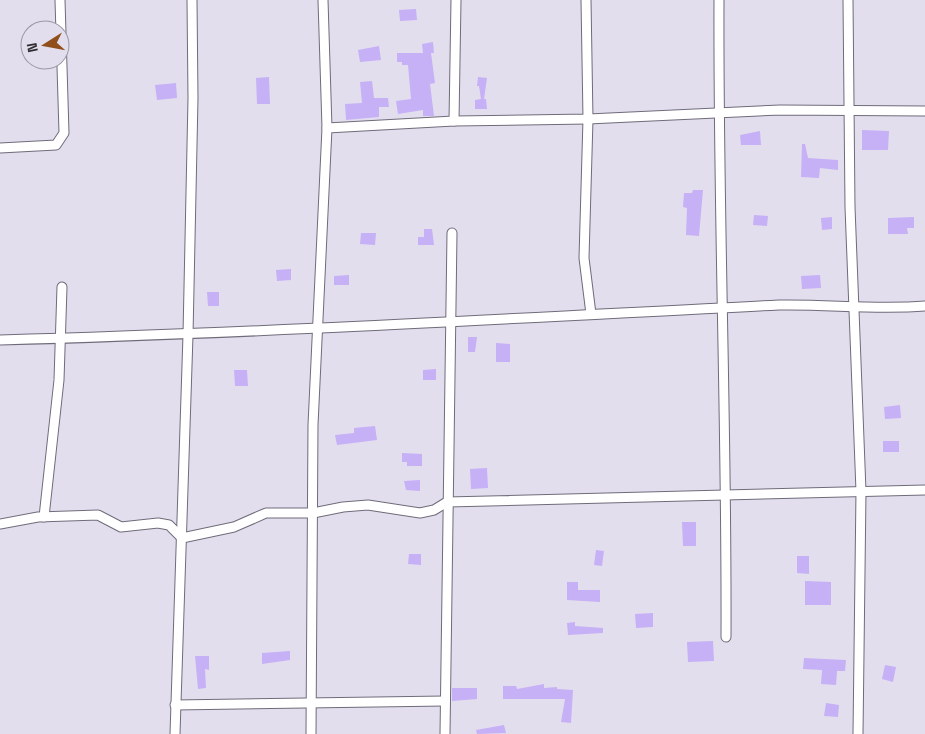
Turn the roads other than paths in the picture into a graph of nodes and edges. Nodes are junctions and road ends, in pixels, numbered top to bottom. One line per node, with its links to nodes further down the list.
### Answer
1 (60, 0): 14 (street)
2 (192, 0): 23 (street)
3 (324, 0): 13 (street)
4 (456, 0): 12 (street)
5 (586, 0): 11 (street)
6 (719, 0): 10 (street)
7 (848, 0): 9 (street)
8 (925, 111): 9 (street)
9 (849, 112): 10 (street); 19 (street)
10 (718, 114): 11 (street); 18 (street)
11 (588, 119): 12 (street); 20 (street)
12 (454, 121): 13 (street)
13 (327, 128): 22 (street)
14 (0, 148)
15 (452, 233): 21 (street)
16 (62, 287): 24 (street)
17 (925, 306): 19 (street)
18 (722, 308): 19 (street); 20 (street); 28 (street)
19 (853, 308): 27 (street)
20 (591, 314): 21 (street)
21 (449, 320): 22 (street); 29 (street)
22 (317, 328): 23 (street); 30 (street)
23 (188, 335): 24 (street); 33 (street)
24 (62, 338): 25 (street); 31 (street)
25 (0, 340)
26 (925, 490): 27 (street)
27 (861, 491): 28 (street); 41 (street)
28 (727, 494): 29 (street); 34 (street)
29 (447, 502): 30 (street); 35 (street)
30 (313, 513): 33 (street); 36 (street)
31 (44, 517): 32 (street); 33 (street)
32 (0, 524)
33 (182, 538): 37 (street)
34 (726, 637)
35 (445, 701): 36 (street); 40 (street)
36 (311, 703): 37 (street); 39 (street)
37 (175, 705): 38 (street)
38 (175, 734)
39 (311, 734)
40 (445, 734)
41 (858, 734)

